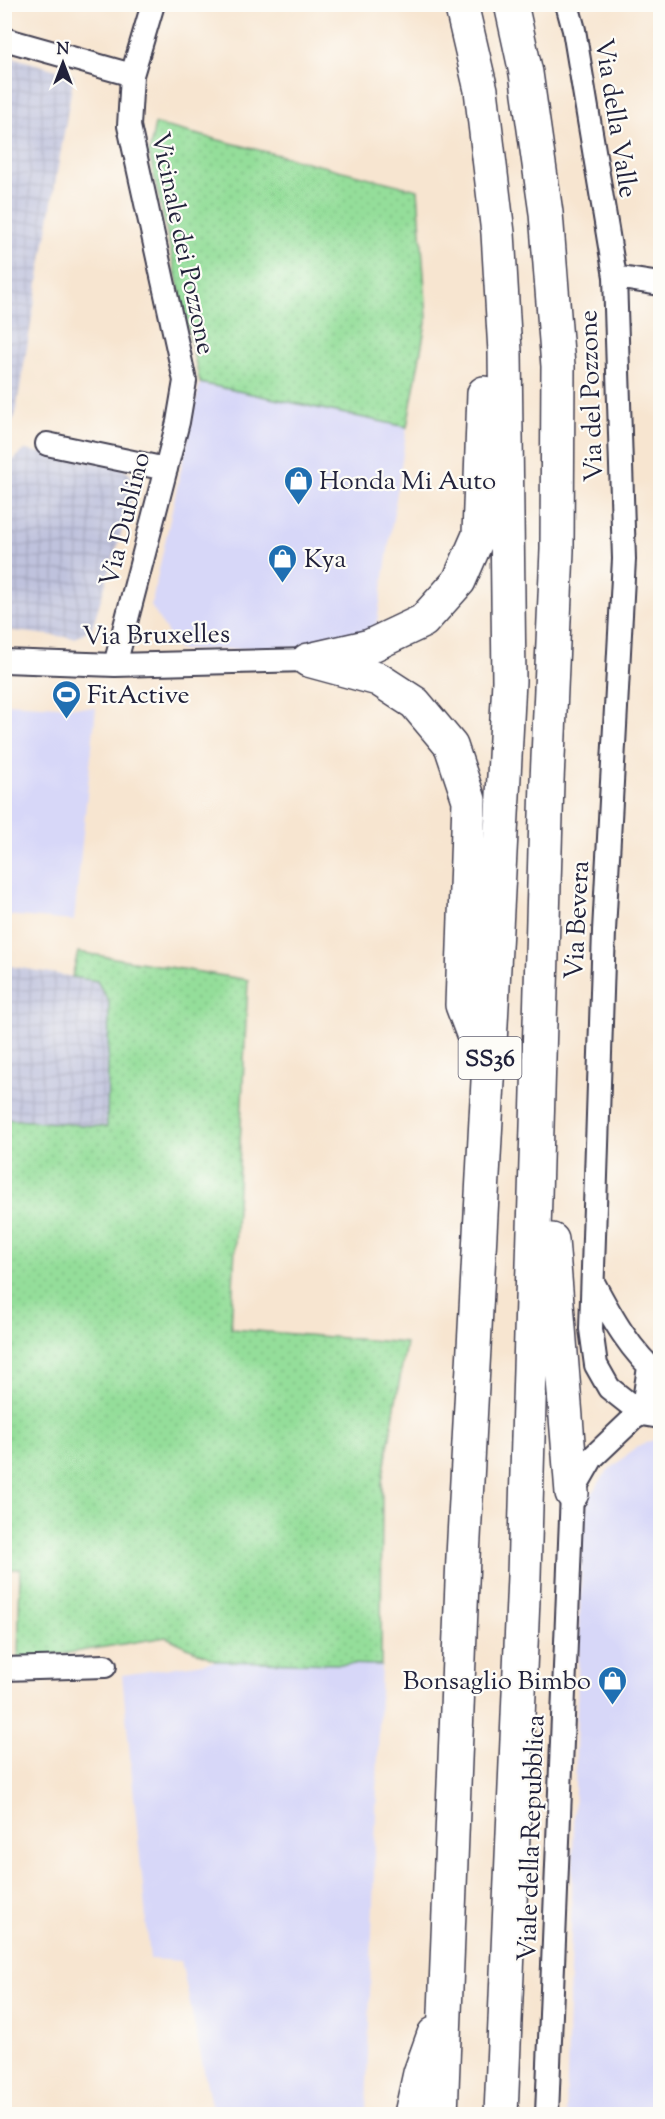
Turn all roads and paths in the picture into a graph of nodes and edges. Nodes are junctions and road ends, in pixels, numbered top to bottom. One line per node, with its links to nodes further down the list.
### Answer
1 (153, 4): 6 (street, Vicinale dei Pozzone)
2 (461, 4): 9 (highway, SS36)
3 (511, 4): 18 (highway, SS36)
4 (567, 4): 7 (street, Via della Valle)
5 (4, 39): 6 (street)
6 (132, 75): 10 (street, Vicinale dei Pozzone)
7 (615, 277): 8 (street, Via del Pozzone); 13 (street, Via del Pozzone)
8 (660, 284)
9 (505, 352): 14 (highway); 17 (highway, SS36)
10 (178, 422): 12 (street, Via Dublino)
11 (47, 444): 12 (street)
12 (166, 469): 16 (street, Via Dublino)
13 (624, 559): 19 (street, Via Bevera)
14 (308, 660): 16 (street, Via Bruxelles); 17 (highway)
15 (4, 661): 16 (street, Via Bruxelles)
16 (115, 665)
17 (489, 1076): 25 (highway, SS36)
18 (539, 1098): 22 (highway); 28 (highway, SS36)
19 (593, 1283): 20 (street); 21 (street, Via Bevera)
20 (655, 1372): 21 (street)
21 (651, 1416): 22 (street)
22 (572, 1493): 29 (street, Viale della Repubblica)
23 (105, 1666): 24 (street)
24 (4, 1669)
25 (445, 2011): 26 (highway); 27 (highway, SS36)
26 (411, 2115)
27 (441, 2115)
28 (501, 2115)
29 (547, 2115)

